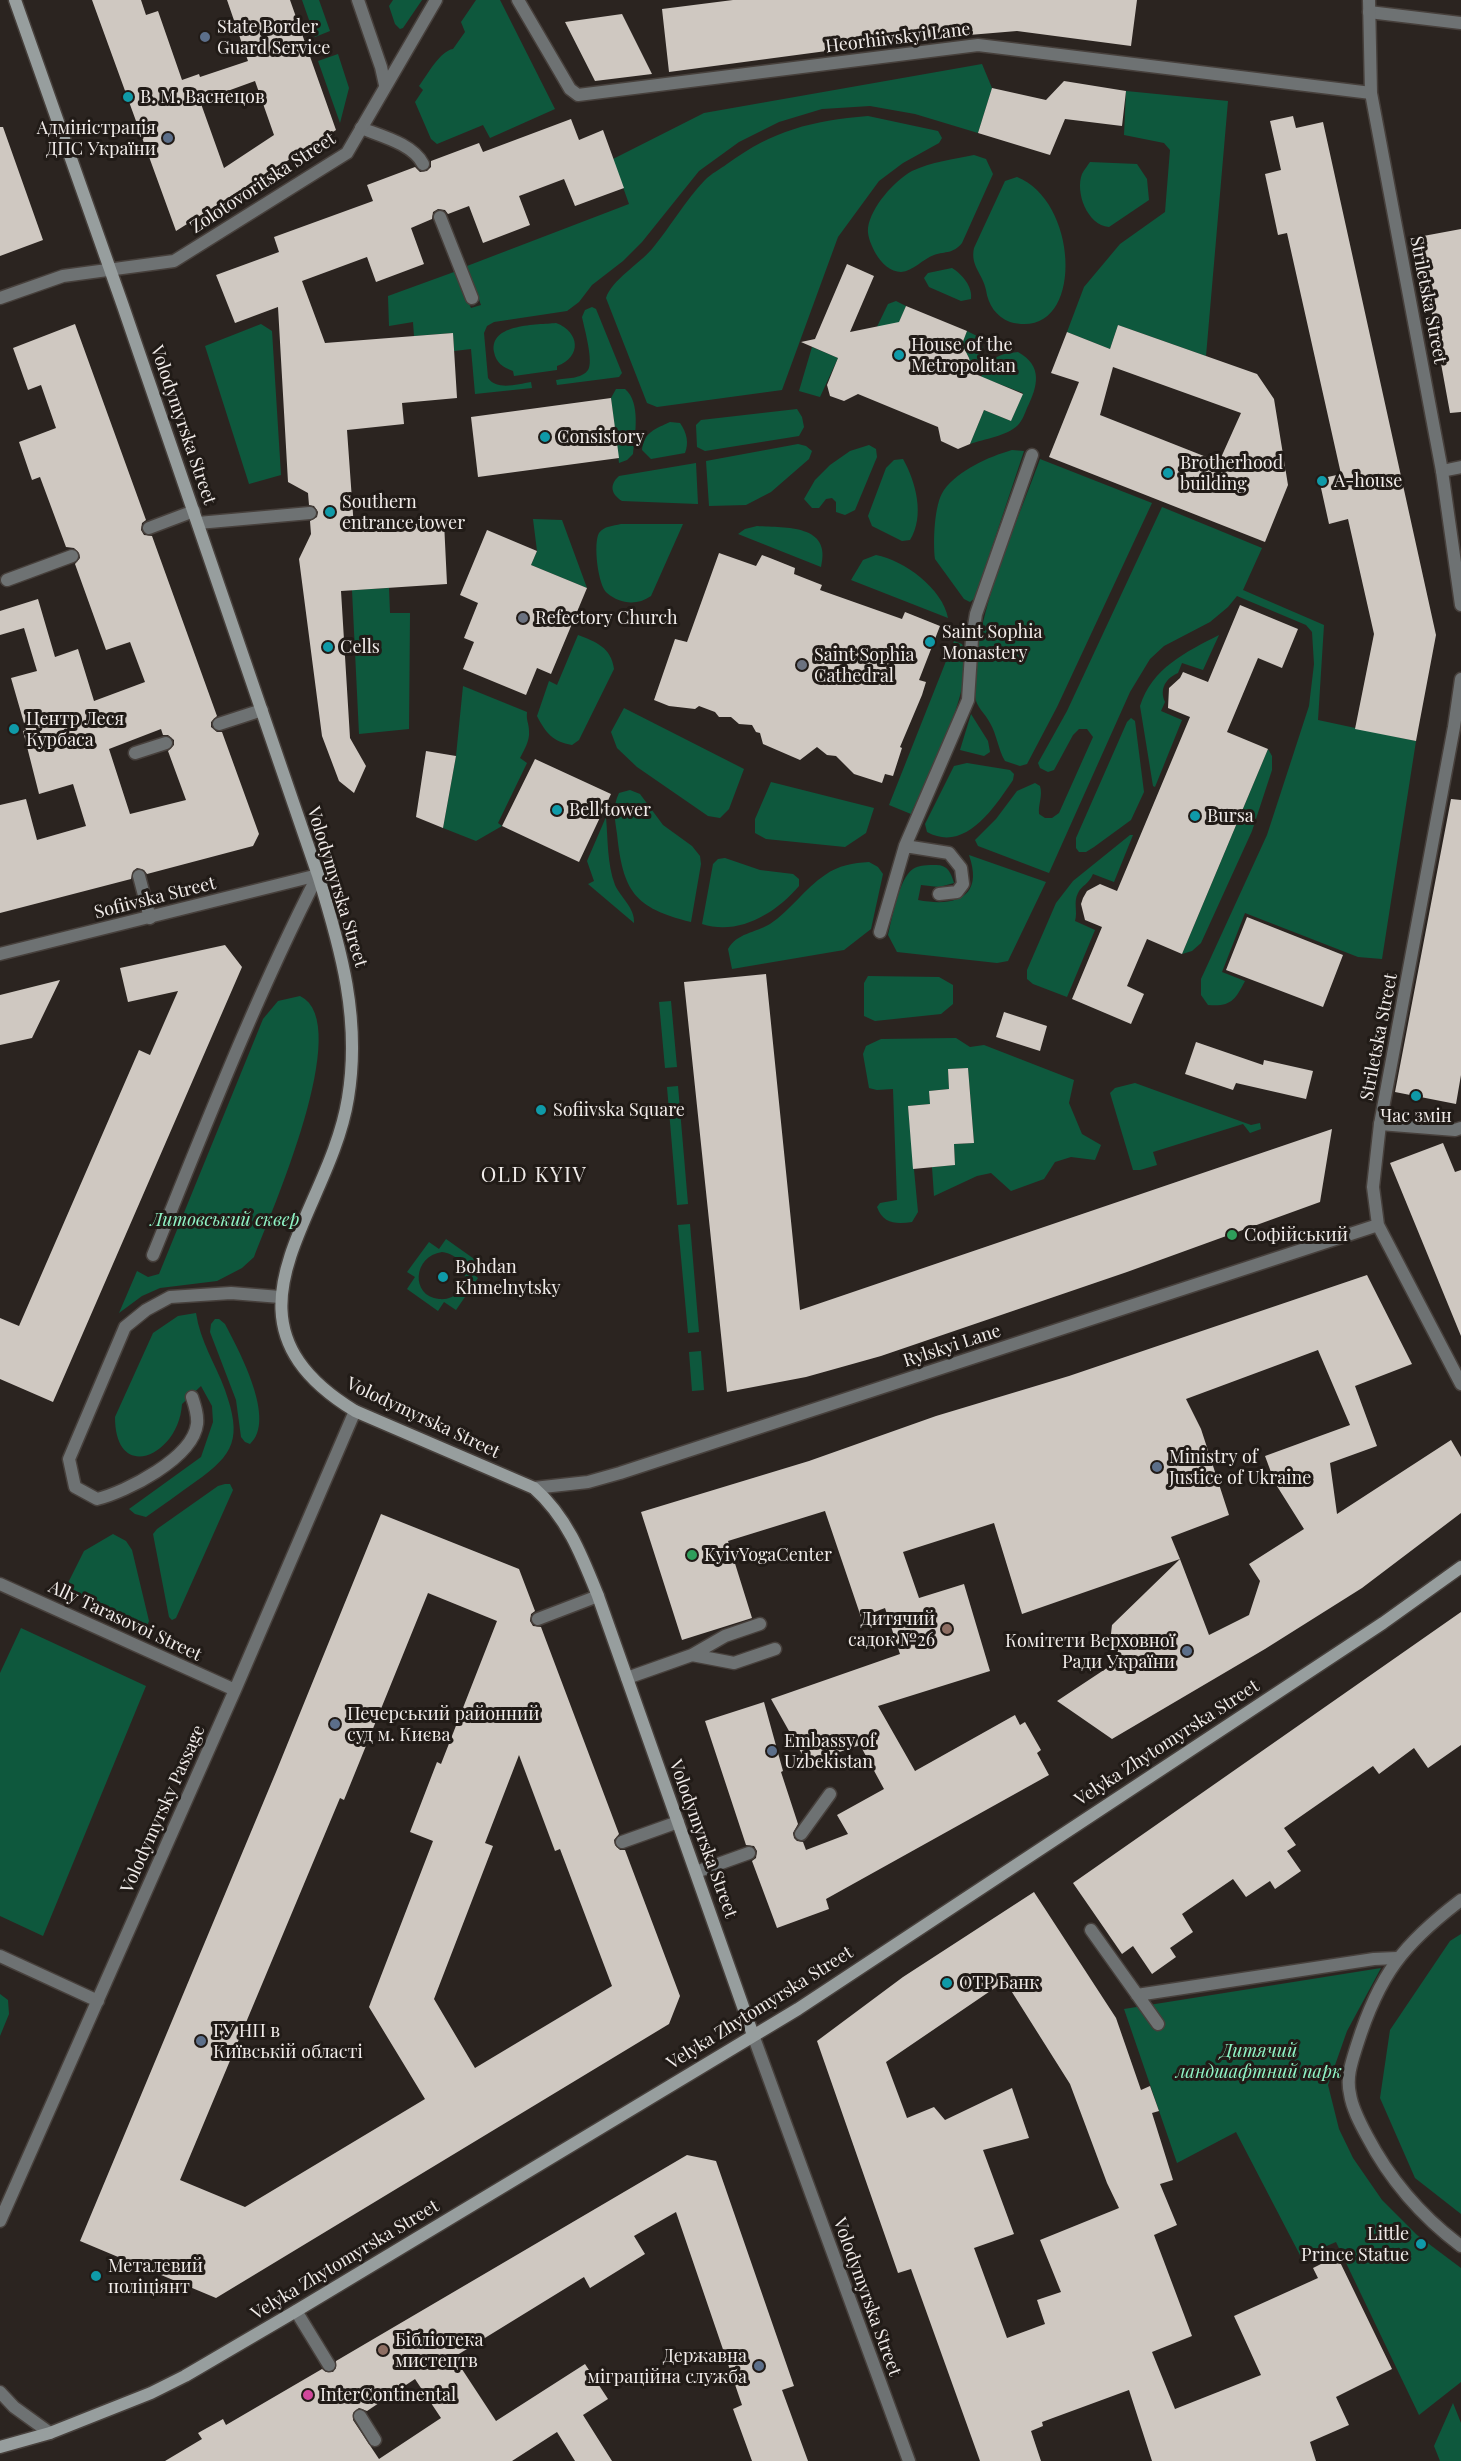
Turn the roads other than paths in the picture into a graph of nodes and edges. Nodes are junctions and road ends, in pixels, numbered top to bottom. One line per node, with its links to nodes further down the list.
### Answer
1 (15, 0): 12 (main road, Volodymyrska Street)
2 (358, 0): 7 (street)
3 (436, 0): 7 (street, Zolotovoritska Street)
4 (518, 0): 8 (street, Heorhiivskyi Lane)
5 (1369, 6): 6 (street); 8 (street, Striletska Street)
6 (1461, 23)
7 (385, 85): 9 (street, Zolotovoritska Street)
8 (1371, 93): 17 (street, Striletska Street)
9 (361, 129): 10 (street); 12 (street, Zolotovoritska Street)
10 (423, 164)
11 (440, 217): 14 (street)
12 (111, 271): 13 (street, Zolotovoritska Street); 19 (main road, Volodymyrska Street)
13 (0, 298)
14 (472, 298)
15 (1032, 455): 30 (street)
16 (1461, 467): 17 (street)
17 (1442, 471): 23 (street, Striletska Street)
18 (310, 513): 19 (street)
19 (196, 517): 20 (street); 26 (main road, Volodymyrska Street)
20 (149, 528)
21 (72, 556): 22 (street)
22 (7, 580)
23 (1461, 605)
24 (1461, 680): 25 (street, Striletska Street)
25 (1460, 700): 37 (street, Striletska Street)
26 (262, 710): 27 (street); 31 (main road, Volodymyrska Street)
27 (219, 724)
28 (166, 743): 29 (street)
29 (135, 753)
30 (905, 846): 33 (street); 35 (street)
31 (318, 875): 34 (street, Sofiivska Street); 40 (street); 41 (main road, Volodymyrska Street)
32 (139, 876): 34 (street)
33 (939, 894)
34 (150, 918): 36 (street, Sofiivska Street)
35 (880, 932)
36 (0, 954)
37 (1380, 1124): 38 (street); 39 (street, Striletska Street)
38 (1461, 1128)
39 (1378, 1225): 42 (street, Striletska Street); 45 (street, Rylskyi Lane)
40 (153, 1255)
41 (280, 1297): 43 (street); 44 (main road, Volodymyrska Street)
42 (1461, 1384)
43 (192, 1397)
44 (355, 1411): 45 (main road, Volodymyrska Street); 54 (street, Volodymyrsky Passage)
45 (534, 1488): 48 (main road, Volodymyrska Street)
46 (1461, 1567): 68 (main road, Velyka Zhytomyrska Street)
47 (0, 1584): 54 (street, Ally Tarasovoi Street)
48 (598, 1596): 49 (street); 53 (main road, Volodymyrska Street)
49 (538, 1619)
50 (760, 1624): 52 (street)
51 (775, 1649): 52 (street)
52 (692, 1655): 53 (street)
53 (627, 1678): 56 (main road, Volodymyrska Street)
54 (235, 1690): 66 (street, Volodymyrsky Passage)
55 (830, 1794): 57 (street)
56 (678, 1822): 58 (street); 60 (main road, Volodymyrska Street)
57 (801, 1834)
58 (622, 1842)
59 (749, 1852): 60 (street)
60 (696, 1872): 68 (main road, Volodymyrska Street)
61 (1461, 1900): 64 (street)
62 (1091, 1930): 65 (street)
63 (0, 1956): 66 (street)
64 (1397, 1958): 65 (street); 70 (street)
65 (1137, 1995): 67 (street)
66 (98, 2001): 69 (street, Volodymyrsky Passage)
67 (1158, 2024)
68 (753, 2035): 71 (main road, Velyka Zhytomyrska Street); 78 (street, Volodymyrska Street)
69 (0, 2220)
70 (1461, 2246)
71 (296, 2311): 72 (street); 75 (main road, Velyka Zhytomyrska Street)
72 (329, 2365)
73 (0, 2392): 75 (street)
74 (360, 2416): 76 (street)
75 (50, 2433): 77 (main road, Velyka Zhytomyrska Street)
76 (375, 2440)
77 (0, 2447)
78 (909, 2461)

